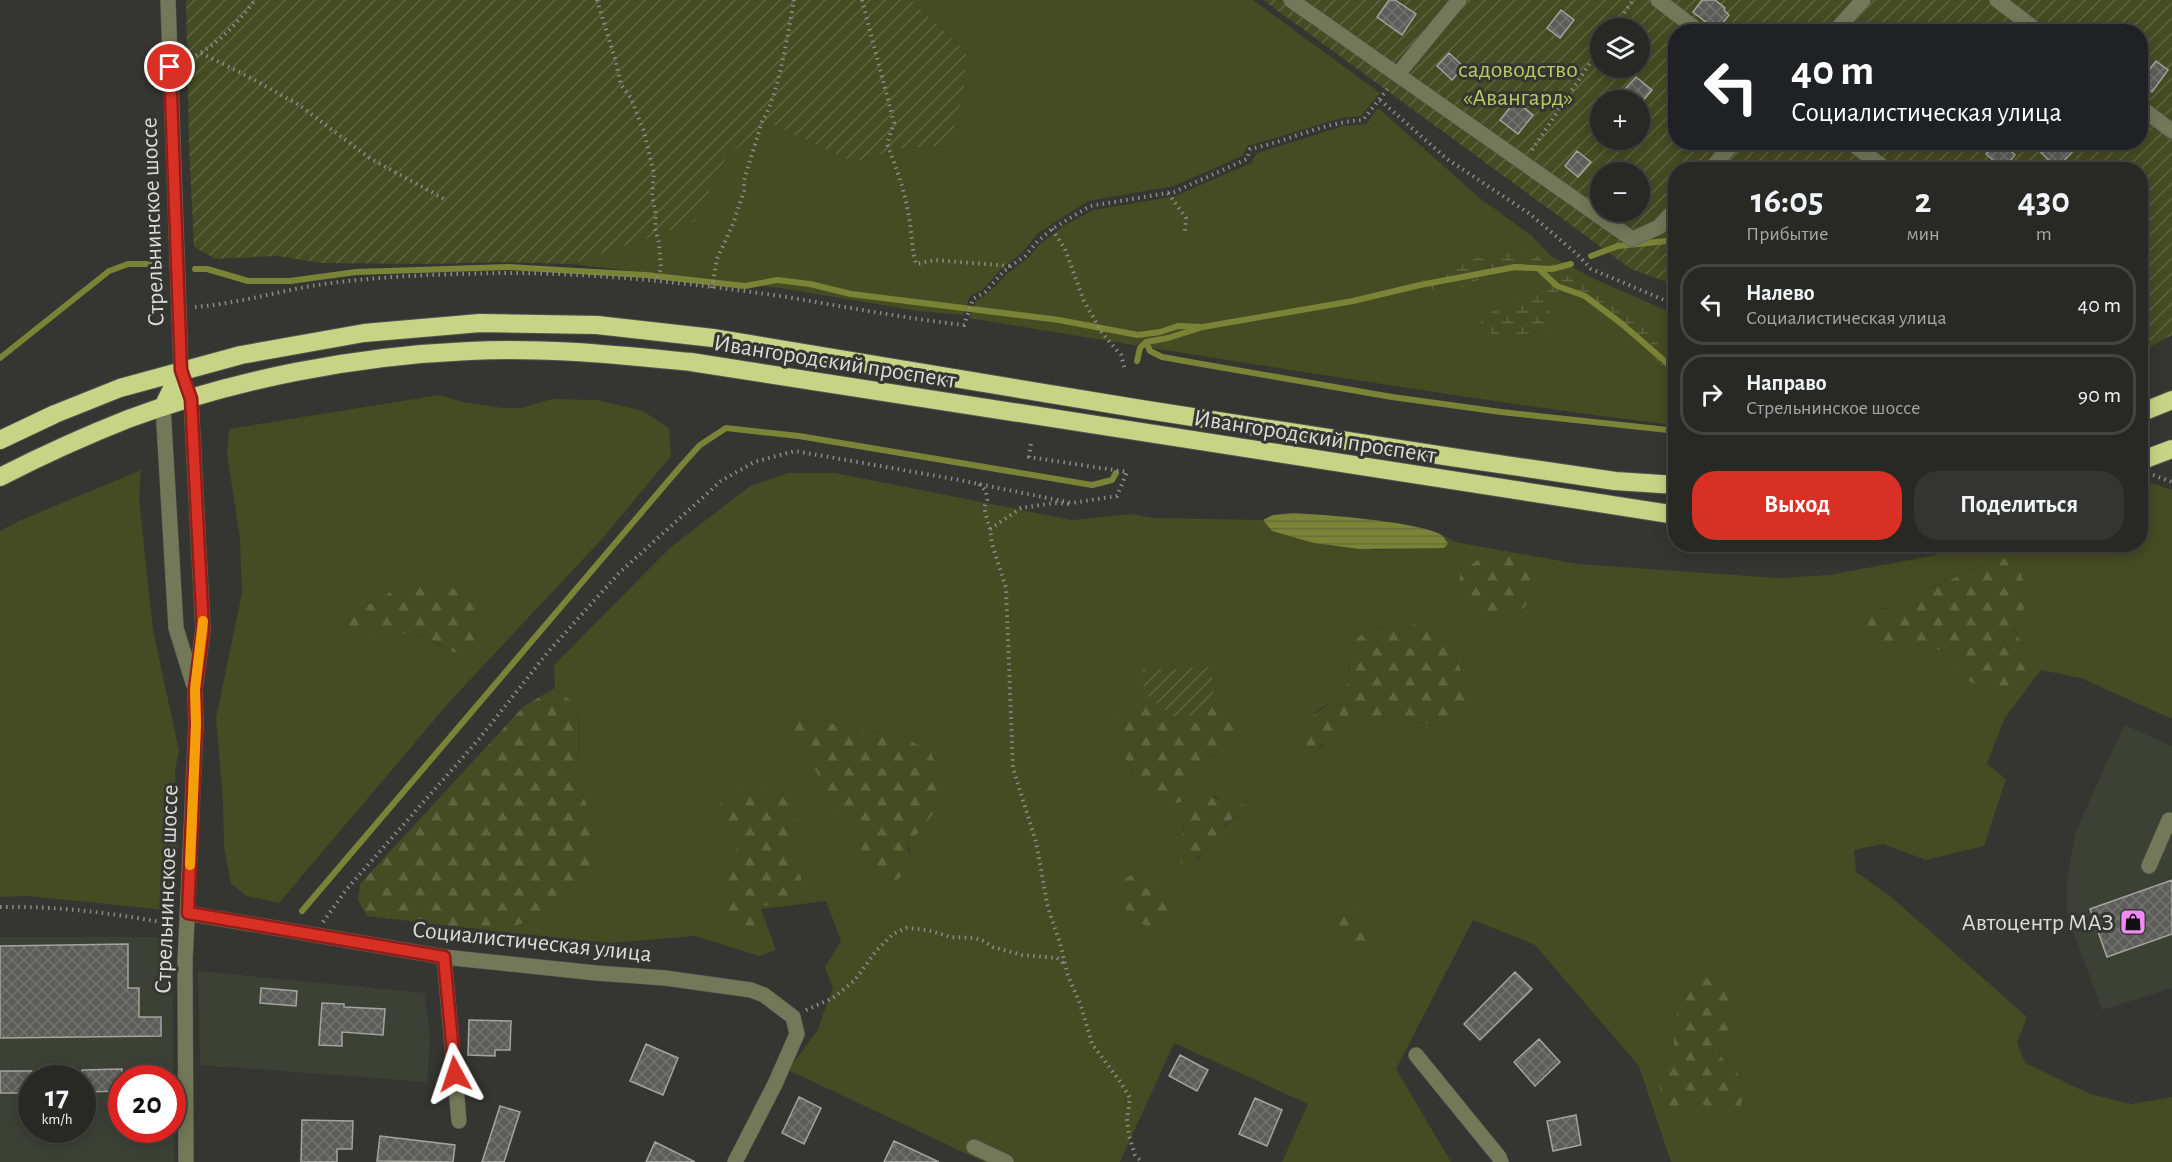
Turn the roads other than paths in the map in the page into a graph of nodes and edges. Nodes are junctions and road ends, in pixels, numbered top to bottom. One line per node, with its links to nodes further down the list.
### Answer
1 (168, 0): 18 (street, Стрельнинское шоссе)
2 (1291, 0): 10 (street)
3 (1459, 0): 10 (street)
4 (1658, 0): 7 (street)
5 (1863, 0): 8 (street)
6 (1996, 0): 9 (street)
7 (1690, 24)
8 (1841, 24)
9 (2028, 24)
10 (1398, 74): 17 (street)
11 (2148, 113): 12 (street)
12 (2172, 131)
13 (1727, 150): 15 (street)
14 (1861, 150): 16 (street)
15 (1717, 162)
16 (1876, 162)
17 (1668, 217)
18 (181, 370): 19 (highway, Стрельнинское шоссе); 21 (highway, Стрельнинское шоссе); 23 (highway, Ивангородский проспект); 27 (highway, Ивангородский проспект)
19 (191, 399): 21 (highway, Ивангородский проспект); 28 (highway, Ивангородский проспект); 29 (street, Стрельнинское шоссе)
20 (2172, 400): 22 (highway)
21 (163, 407): 26 (highway, Ивангородский проспект); 29 (street, Стрельнинское шоссе)
22 (2148, 410)
23 (0, 440)
24 (2172, 449): 25 (highway)
25 (2148, 467)
26 (0, 477)
27 (1668, 484)
28 (1668, 514)
29 (195, 689): 32 (street, Стрельнинское шоссе)
30 (2172, 821): 31 (street)
31 (2149, 866)
32 (187, 920): 33 (street, Социалистическая улица); 37 (street, Стрельнинское шоссе)
33 (444, 957): 35 (street); 38 (street, Социалистическая улица)
34 (1416, 1054): 40 (street)
35 (459, 1121)
36 (974, 1147): 39 (street)
37 (186, 1162)
38 (735, 1162)
39 (1006, 1162)
40 (1501, 1162)

